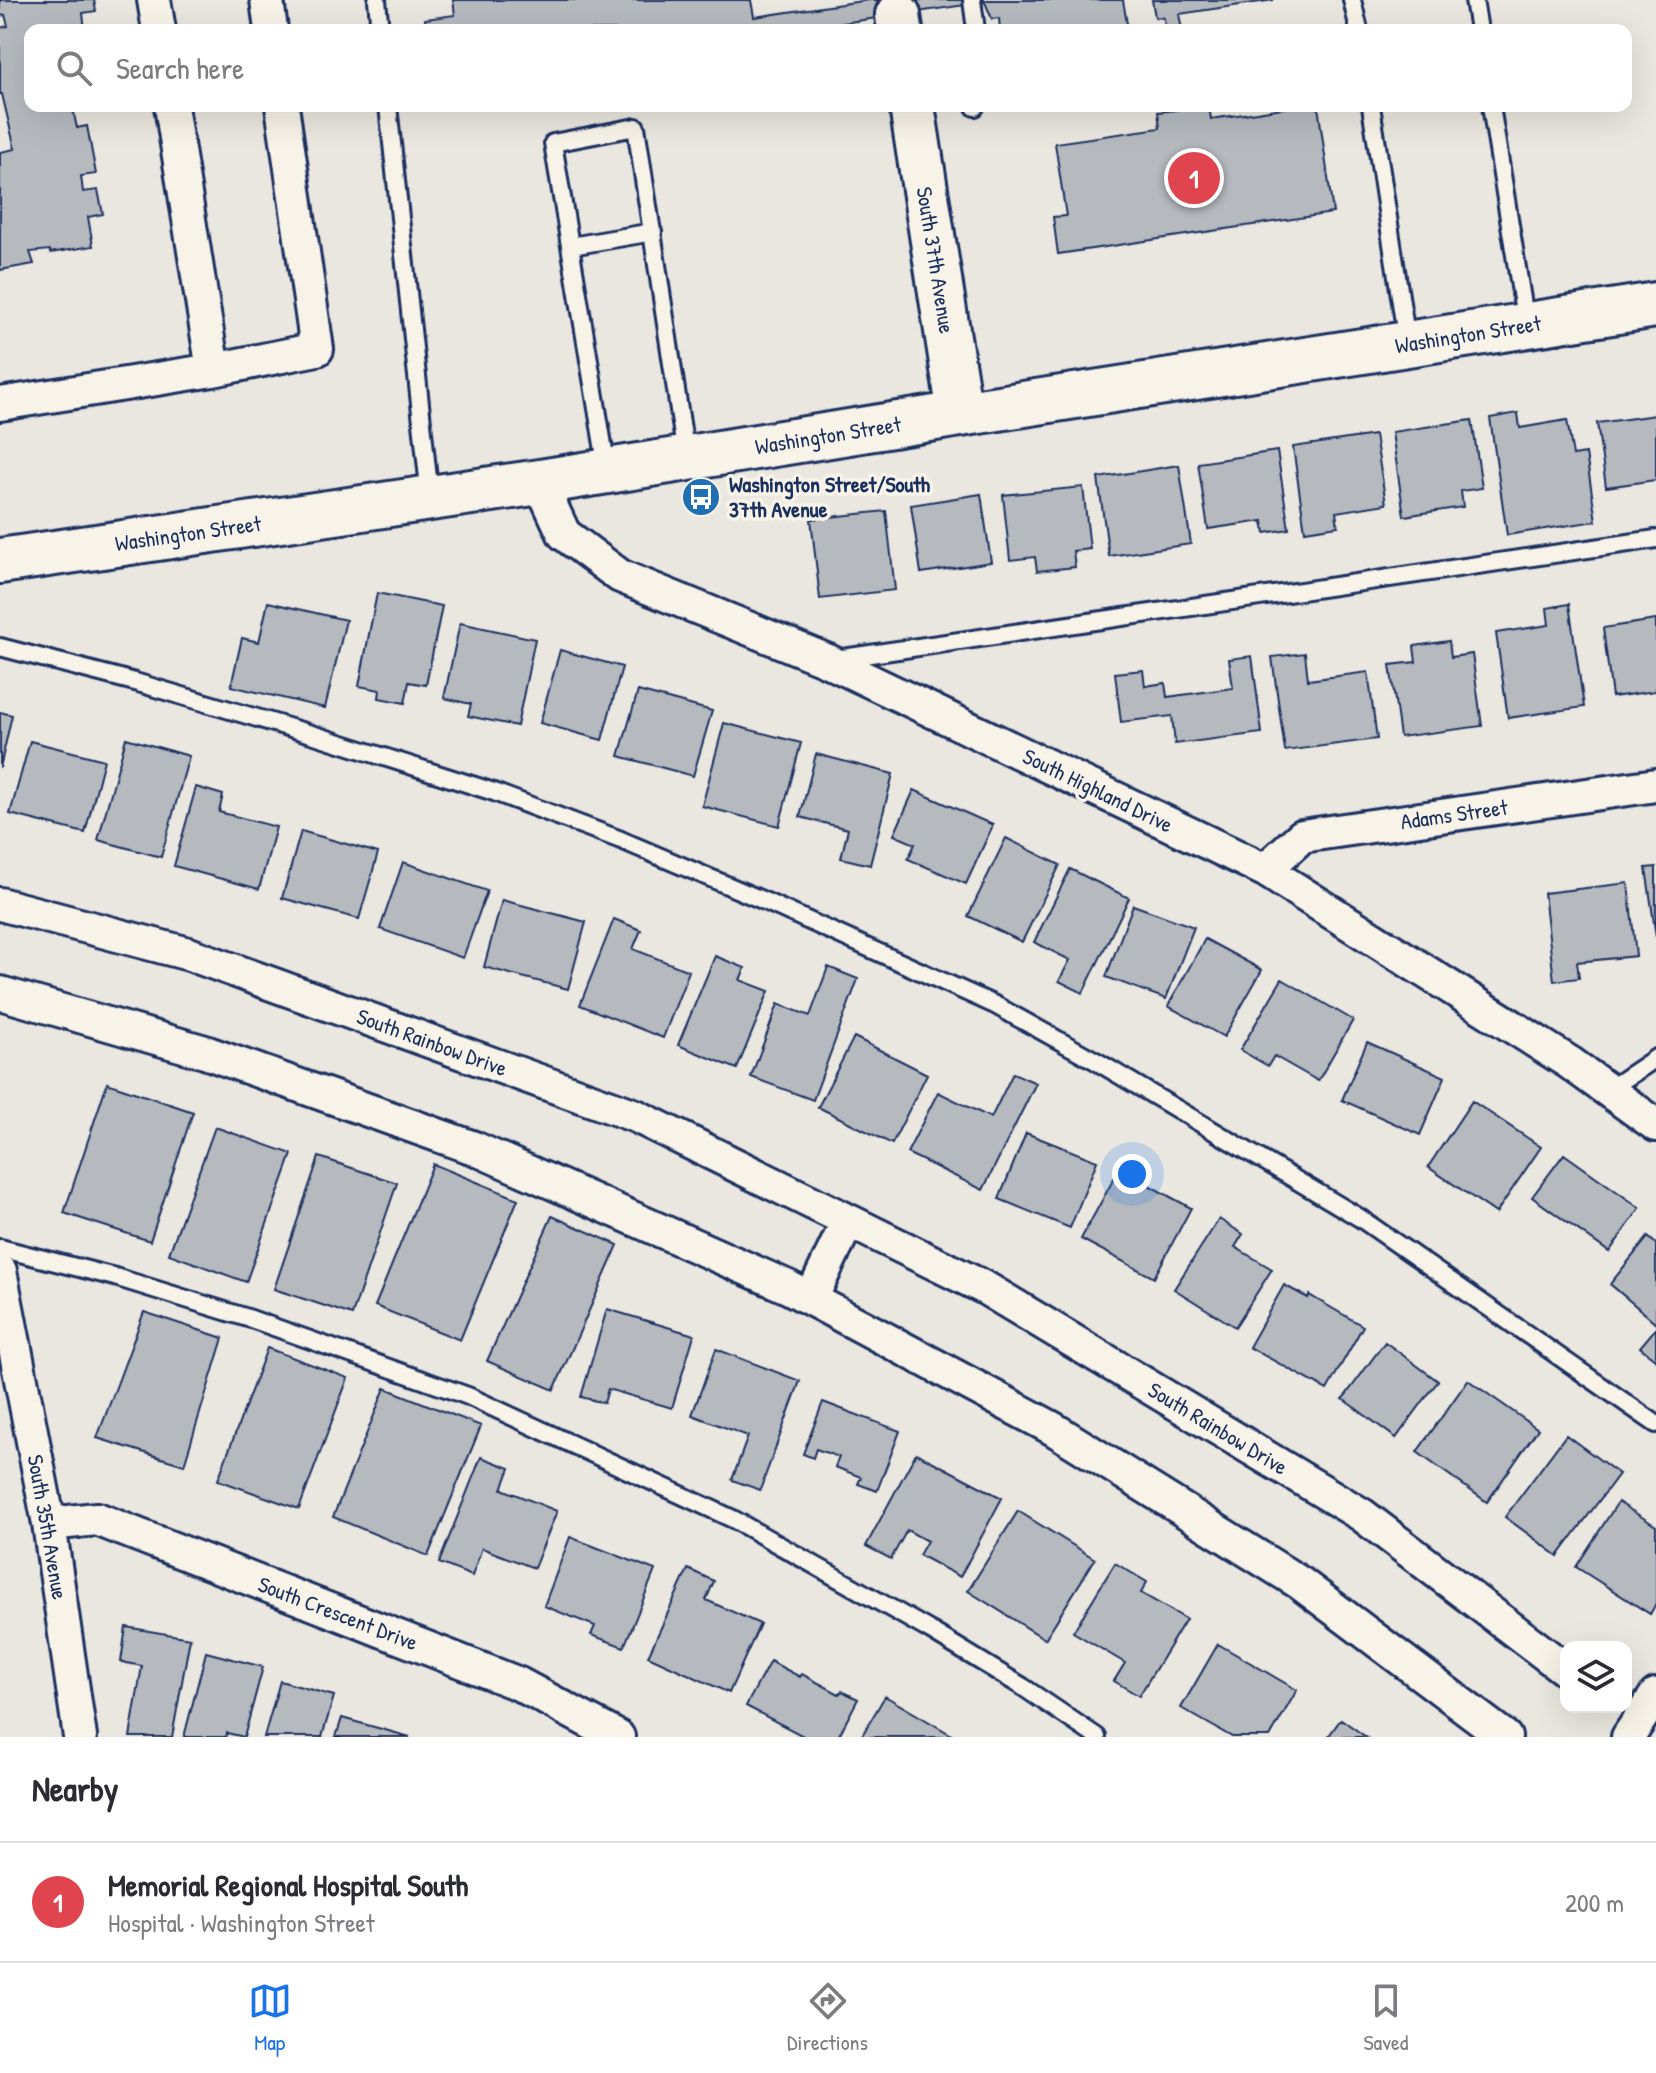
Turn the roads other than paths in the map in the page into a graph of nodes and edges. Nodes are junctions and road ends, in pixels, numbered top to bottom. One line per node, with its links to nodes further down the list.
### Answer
1 (154, 0): 7 (street)
2 (267, 0): 8 (street)
3 (377, 0): 9 (lane)
4 (972, 0): 10 (lane)
5 (1352, 0): 11 (lane)
6 (1474, 0): 12 (lane)
7 (158, 24)
8 (270, 24)
9 (379, 24)
10 (975, 24)
11 (1358, 24)
12 (1478, 24)
13 (172, 112): 24 (street)
14 (283, 112): 24 (street)
15 (389, 112): 30 (lane)
16 (913, 112): 26 (street, South 37th Avenue)
17 (1372, 112): 23 (lane)
18 (1492, 112): 22 (lane)
19 (653, 232): 20 (lane); 20 (lane); 27 (lane)
20 (571, 246): 28 (lane)
21 (1656, 305): 22 (street, Washington Street)
22 (1526, 325): 23 (street, Washington Street)
23 (1407, 344): 26 (street, Washington Street)
24 (213, 370): 25 (street)
25 (0, 404)
26 (960, 414): 27 (street, Washington Street)
27 (686, 459): 28 (street, Washington Street)
28 (607, 471): 29 (street, Washington Street)
29 (540, 482): 30 (street, Washington Street); 34 (street, South Highland Drive)
30 (430, 498): 32 (street, Washington Street)
31 (1656, 539): 34 (lane)
32 (0, 561)
33 (0, 647): 46 (lane)
34 (826, 660): 36 (street, South Highland Drive)
35 (1656, 785): 36 (street, Adams Street)
36 (1265, 870): 40 (street, South Highland Drive)
37 (0, 904): 42 (street, South Rainbow Drive)
38 (0, 993): 45 (street)
39 (1656, 1058): 40 (lane)
40 (1608, 1090): 41 (street, South Highland Drive)
41 (1656, 1125)
42 (848, 1221): 45 (street); 48 (street, South Rainbow Drive)
43 (0, 1248): 53 (lane)
44 (0, 1271): 47 (street, South 35th Avenue)
45 (811, 1299): 54 (street)
46 (1656, 1424)
47 (49, 1524): 51 (street, South 35th Avenue); 52 (street, South Crescent Drive)
48 (1560, 1665)
49 (1656, 1695): 50 (street)
50 (1632, 1726)
51 (80, 1737)
52 (618, 1737)
53 (1097, 1737)
54 (1505, 1737)

